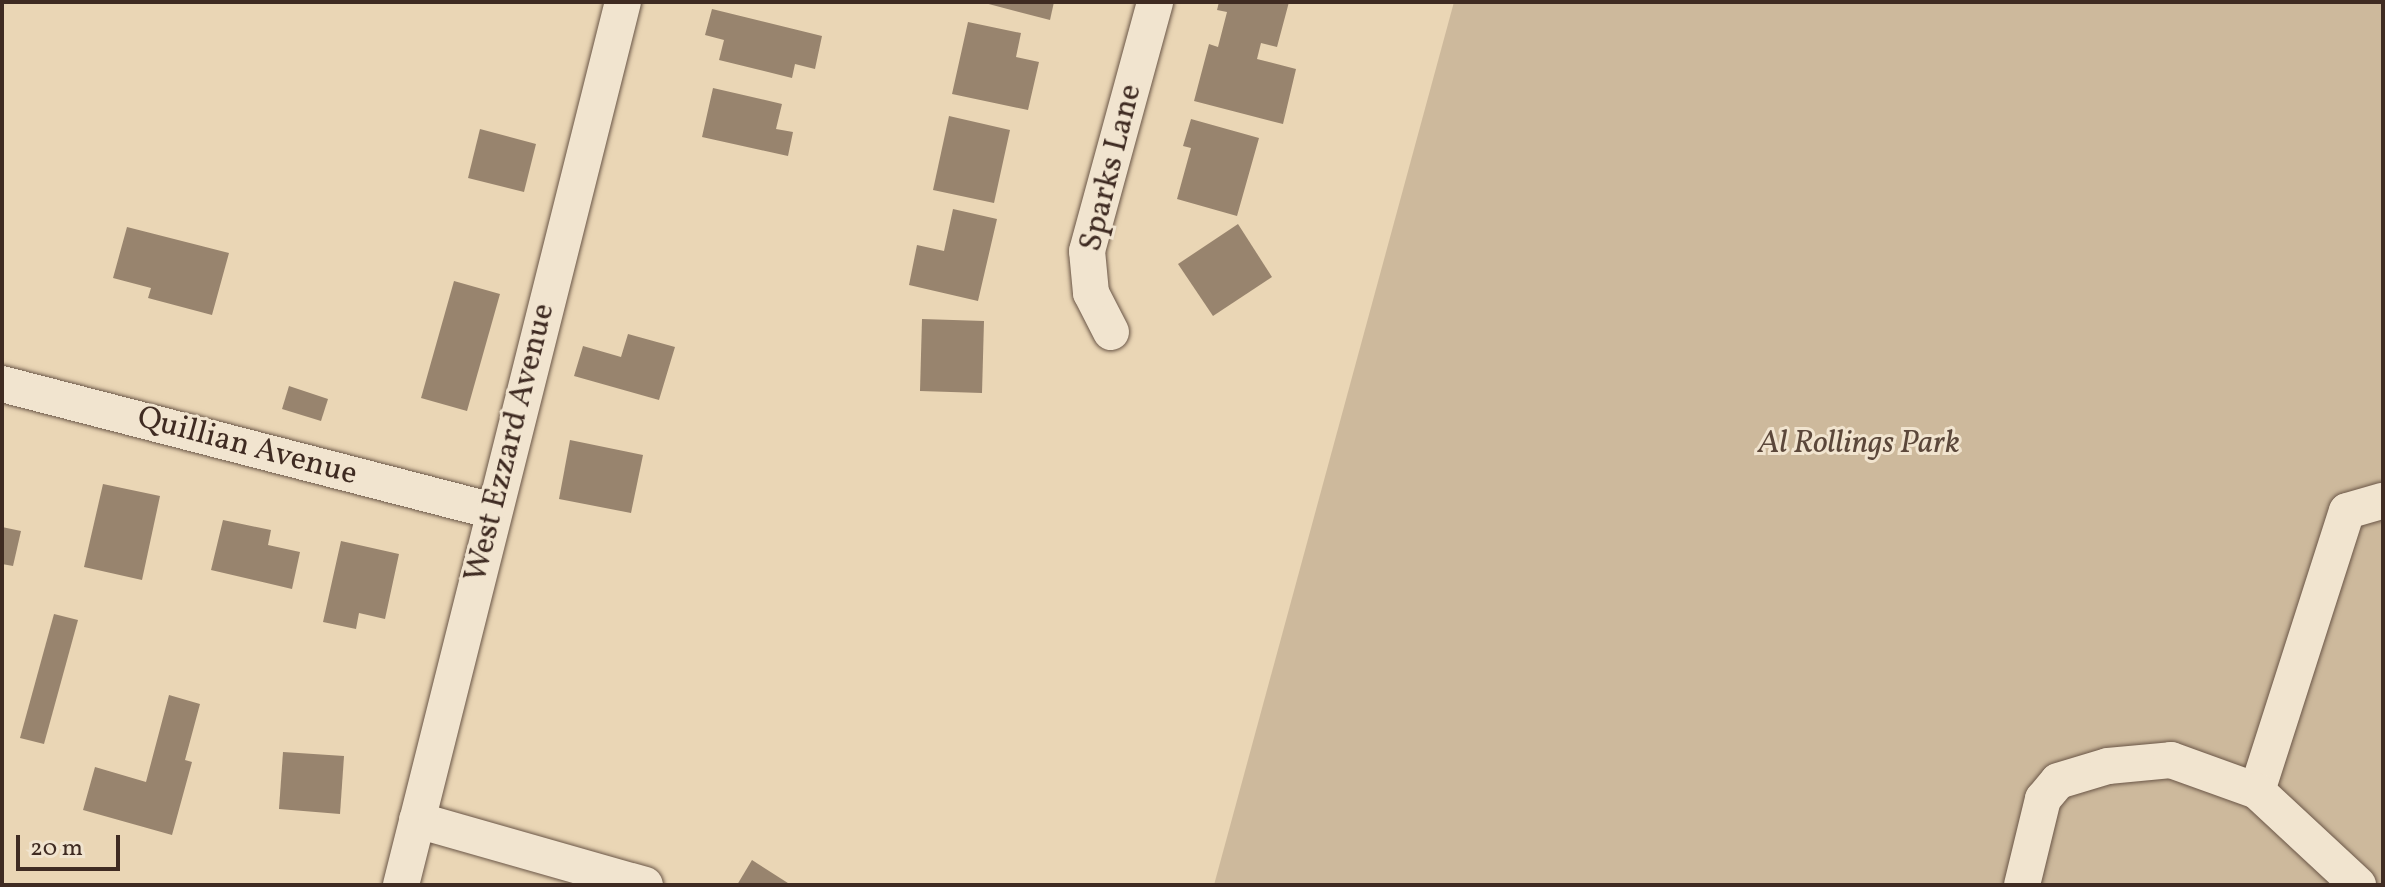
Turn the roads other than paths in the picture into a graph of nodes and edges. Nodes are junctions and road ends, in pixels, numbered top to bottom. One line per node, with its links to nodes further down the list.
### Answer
1 (623, 2): 6 (street, West Ezzard Avenue)
2 (1155, 2): 3 (street, Sparks Lane)
3 (1111, 332)
4 (2, 384): 6 (street, Quillian Avenue)
5 (2383, 501): 7 (street)
6 (493, 511): 8 (street, West Ezzard Avenue)
7 (2257, 791): 11 (street); 12 (street)
8 (417, 820): 9 (street, West Ezzard Avenue); 10 (street)
9 (401, 885)
10 (645, 885)
11 (2022, 885)
12 (2358, 885)

